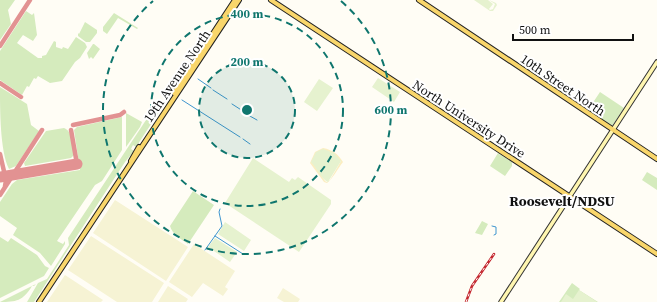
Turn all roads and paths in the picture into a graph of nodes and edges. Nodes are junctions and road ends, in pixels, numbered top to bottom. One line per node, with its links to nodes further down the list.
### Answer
1 (235, 0): 5 (main road, 19th Avenue North)
2 (239, 0): 6 (main road, 19th Avenue North)
3 (271, 0): 11 (main road, North University Drive)
4 (419, 0): 8 (main road, 10th Street North)
5 (218, 27): 6 (main road); 10 (main road, 19th Avenue North)
6 (210, 44): 10 (main road, 19th Avenue North)
7 (657, 62): 8 (main road)
8 (613, 130): 9 (main road, 10th Street North); 11 (main road)
9 (657, 159)
10 (130, 163): 13 (main road, 19th Avenue North)
11 (569, 197): 12 (main road, North University Drive); 14 (main road)
12 (657, 254)
13 (39, 302)
14 (501, 302)

